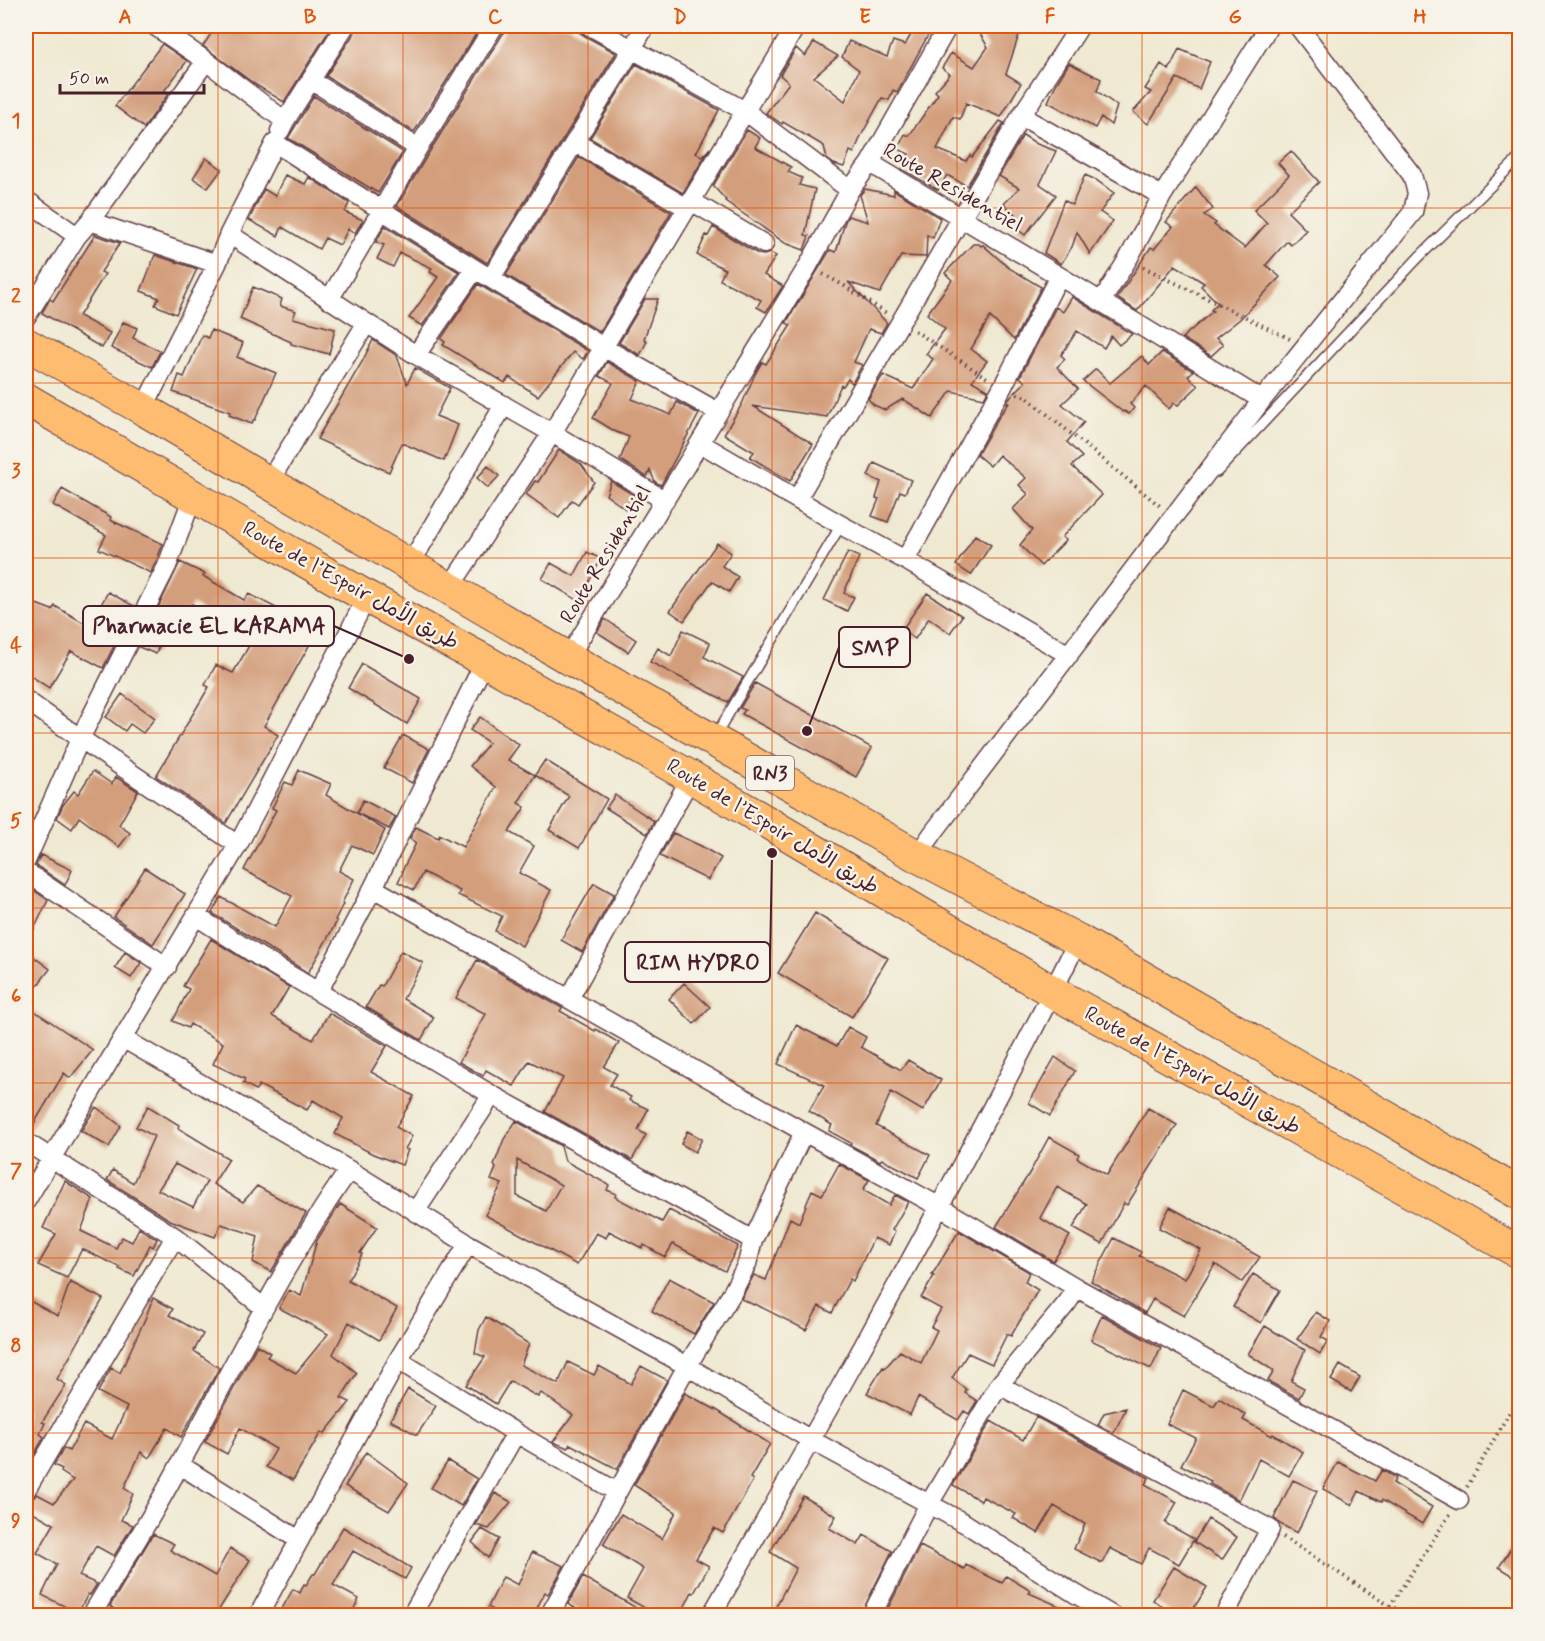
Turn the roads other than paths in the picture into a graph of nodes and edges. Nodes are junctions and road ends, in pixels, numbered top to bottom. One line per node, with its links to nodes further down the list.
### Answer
1 (155, 26): 12 (street)
2 (345, 26): 13 (street)
3 (494, 26): 19 (street)
4 (590, 26): 11 (street)
5 (645, 26): 11 (street)
6 (796, 26): 14 (street)
7 (948, 26): 21 (street)
8 (1080, 26): 15 (street)
9 (1269, 26): 23 (street)
10 (1298, 26): 43 (street)
11 (632, 49): 14 (street); 17 (street)
12 (206, 61): 16 (street); 28 (street)
13 (311, 80): 16 (street); 19 (street)
14 (745, 111): 22 (street); 25 (street)
15 (1021, 116): 23 (street); 27 (street)
16 (285, 121): 18 (street)
17 (575, 142): 25 (street); 33 (street)
18 (275, 143): 26 (street); 29 (street)
19 (418, 148): 26 (street)
20 (1520, 157): 53 (lane)
21 (870, 163): 22 (street, Route Residentiel); 27 (street, Route Residentiel)
22 (850, 190): 46 (street, Route Residentiel)
23 (1162, 196): 36 (street)
24 (26, 200): 30 (street)
25 (689, 205): 31 (street); 40 (street)
26 (382, 210): 33 (street); 35 (street)
27 (962, 217): 34 (street, Route Residentiel); 51 (street)
28 (90, 221): 30 (street); 32 (street)
29 (229, 234): 32 (street); 35 (street)
30 (77, 236): 37 (street)
31 (764, 244)
32 (217, 264): 45 (street)
33 (483, 273): 40 (street); 41 (street)
34 (1059, 276): 36 (street, Route Residentiel); 55 (street)
35 (329, 300): 38 (street)
36 (1101, 302): 43 (street, Route Residentiel)
37 (26, 316)
38 (366, 324): 41 (street); 49 (street)
39 (26, 344): 45 (highway, Route de l’Espoir طريق الأمل / RN3)
40 (603, 346): 46 (street); 47 (street)
41 (416, 355): 44 (street)
42 (26, 399): 50 (highway, Route de l’Espoir طريق الأمل / RN3)
43 (1262, 400): 53 (street)
44 (504, 405): 47 (street); 56 (street)
45 (143, 410): 49 (highway, Route de l’Espoir طريق الأمل / RN3)
46 (718, 412): 48 (street, Route Residentiel)
47 (552, 433): 52 (street); 57 (street)
48 (700, 442): 51 (street); 52 (street, Route Residentiel)
49 (268, 483): 56 (highway, Route de l’Espoir طريق الأمل / RN3)
50 (193, 496): 58 (highway, Route de l’Espoir طريق الأمل / RN3); 63 (street)
51 (797, 499): 54 (street)
52 (664, 500): 60 (street, Route Residentiel)
53 (1174, 518): 59 (street)
54 (841, 525): 55 (street); 64 (lane)
55 (905, 560): 59 (street)
56 (409, 566): 57 (highway, Route de l’Espoir طريق الأمل / RN3)
57 (451, 590): 60 (highway, Route de l’Espoir طريق الأمل / RN3)
58 (367, 597): 61 (highway, Route de l’Espoir طريق الأمل / RN3); 66 (street)
59 (1070, 655): 67 (street)
60 (568, 658): 64 (highway, Route de l’Espoir طريق الأمل / RN3)
61 (485, 661): 65 (highway, Route de l’Espoir طريق الأمل / RN3); 70 (street)
62 (26, 700): 63 (street)
63 (80, 739): 66 (street); 68 (street)
64 (713, 740): 67 (highway, Route de l’Espoir طريق الأمل / RN3)
65 (691, 777): 75 (highway, Route de l’Espoir طريق الأمل / RN3); 76 (street)
66 (238, 845): 71 (street)
67 (917, 856): 72 (highway, Route de l’Espoir طريق الأمل / RN3)
68 (26, 861)
69 (26, 873): 73 (street)
70 (373, 888): 74 (street); 76 (street)
71 (196, 916): 73 (street); 74 (street)
72 (1078, 940): 75 (street); 83 (highway, Route de l’Espoir طريق الأمل / RN3)
73 (167, 967): 77 (street)
74 (318, 992): 78 (street)
75 (1053, 992): 85 (street); 90 (highway, Route de l’Espoir طريق الأمل / RN3)
76 (569, 999): 79 (street)
77 (124, 1039): 81 (street); 82 (street)
78 (492, 1095): 86 (street); 88 (street)
79 (804, 1132): 85 (street); 88 (street)
80 (26, 1142): 81 (street)
81 (50, 1158): 84 (street); 87 (street)
82 (349, 1170): 86 (street); 92 (street)
83 (1520, 1194)
84 (26, 1201)
85 (940, 1207): 91 (street); 97 (street)
86 (415, 1212): 89 (street)
87 (175, 1237): 92 (street); 99 (street)
88 (753, 1240): 94 (street)
89 (468, 1244): 93 (street); 94 (street)
90 (1520, 1253)
91 (1077, 1288): 95 (street); 101 (street)
92 (263, 1307): 98 (street)
93 (398, 1360): 96 (street); 103 (street)
94 (687, 1366): 97 (street); 100 (street)
95 (999, 1385): 102 (street); 111 (street)
96 (516, 1433): 100 (street); 106 (street)
97 (811, 1440): 102 (street); 108 (street)
98 (180, 1465): 103 (street); 104 (street)
99 (26, 1490)
100 (617, 1492): 107 (street)
101 (1459, 1500)
102 (928, 1504): 109 (street); 110 (street)
103 (299, 1540): 105 (street)
104 (91, 1616)
105 (258, 1616)
106 (411, 1616)
107 (549, 1616)
108 (711, 1616)
109 (871, 1616)
110 (1113, 1616)
111 (1224, 1616)

